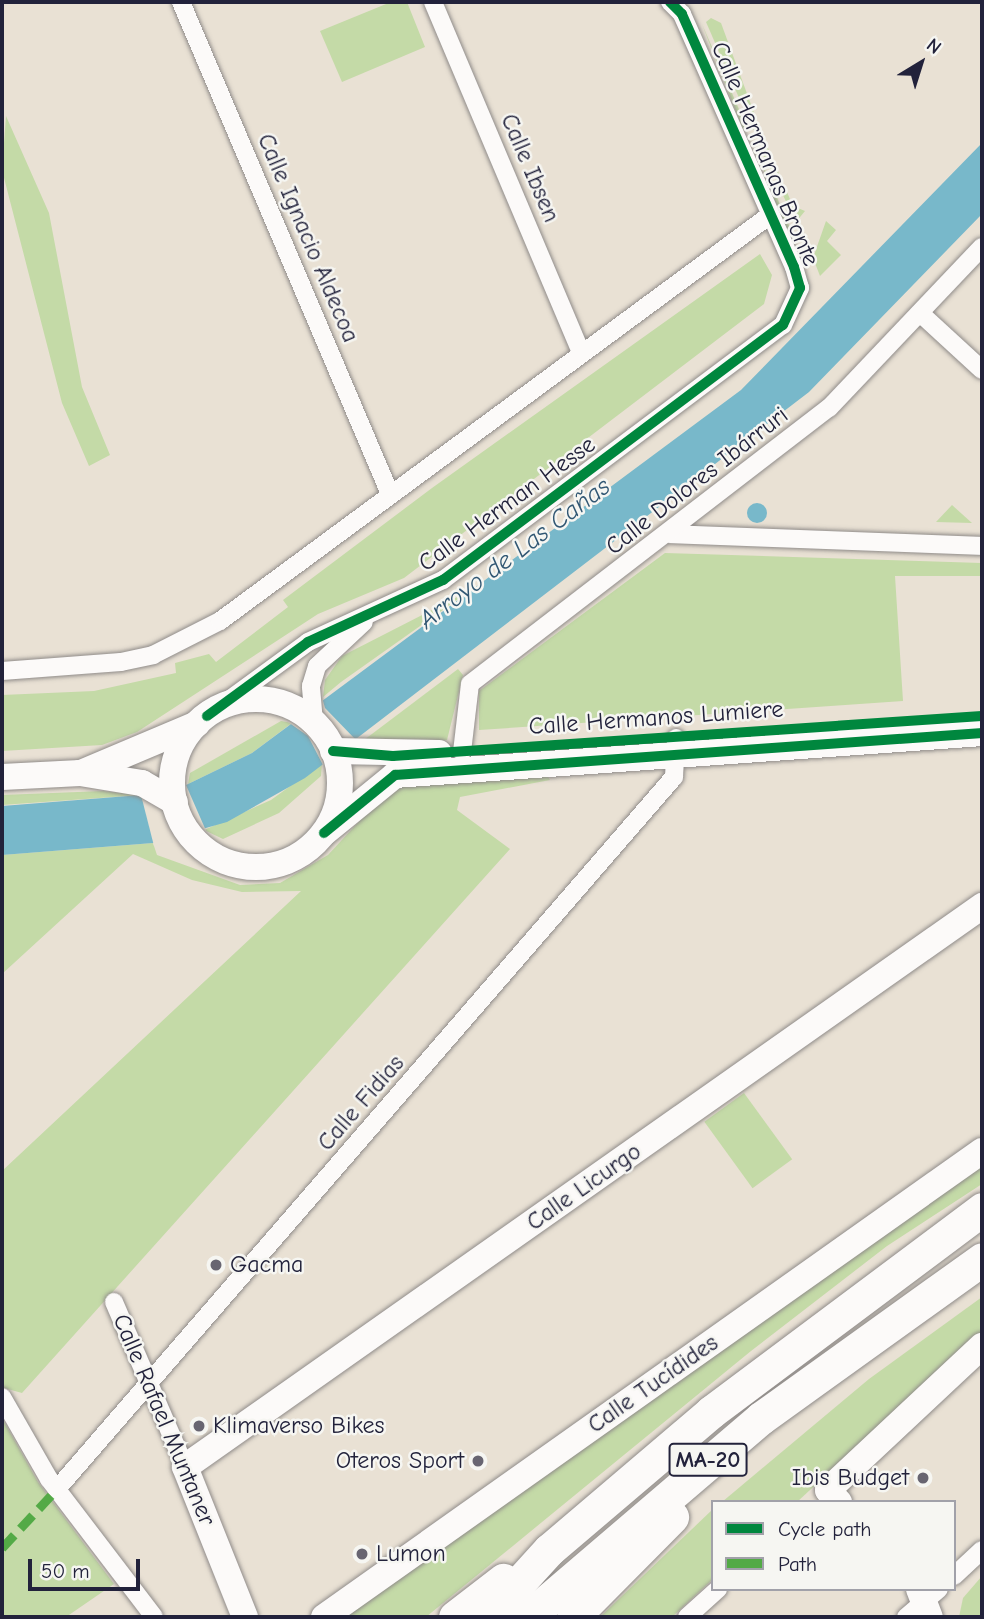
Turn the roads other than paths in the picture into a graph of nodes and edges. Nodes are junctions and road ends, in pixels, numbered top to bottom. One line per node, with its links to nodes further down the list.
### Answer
1 (181, 2): 10 (street, Calle Ignacio Aldecoa)
2 (433, 2): 8 (street, Calle Ibsen)
3 (670, 2): 4 (street, Calle Hermanas Bronte)
4 (770, 215): 7 (street, Calle Hermanas Bronte); 8 (street)
5 (982, 247): 6 (street, Calle Dolores Ibárruri)
6 (920, 313): 9 (street); 11 (street, Calle Dolores Ibárruri)
7 (783, 325): 13 (street, Calle Herman Hesse)
8 (581, 353): 10 (street)
9 (982, 370)
10 (390, 494): 14 (street)
11 (670, 534): 12 (street); 20 (street, Calle Dolores Ibárruri)
12 (982, 546)
13 (373, 616): 15 (street, Calle Herman Hesse); 17 (street, Calle Herman Hesse)
14 (2, 671)
15 (309, 712): 17 (main road); 21 (main road)
16 (982, 716): 19 (main road, Calle Hermanos Lumiere)
17 (203, 719): 22 (main road, Calle Herman Hesse); 24 (main road)
18 (982, 733): 19 (main road, Calle Hermanos Lumiere)
19 (676, 746): 20 (main road, Calle Hermanos Lumiere); 25 (main road, Calle Hermanos Lumiere); 33 (street, Calle Fidias)
20 (462, 752): 21 (main road, Calle Hermanos Lumiere)
21 (338, 754): 25 (main road)
22 (79, 773): 23 (main road, Calle Herman Hesse); 24 (main road, Calle Herman Hesse)
23 (2, 777)
24 (169, 794): 25 (main road)
25 (324, 832)
26 (982, 906): 35 (main road, Calle Licurgo)
27 (982, 1151): 45 (main road, Calle Tucídides)
28 (982, 1209): 38 (highway, MA-20)
29 (982, 1259): 31 (highway, MA-20)
30 (114, 1302): 33 (street, Calle Rafael Muntaner)
31 (900, 1316): 48 (highway, MA-20); 49 (highway)
32 (982, 1346): 37 (main road)
33 (150, 1385): 35 (street, Calle Rafael Muntaner); 36 (street, Calle Fidias)
34 (2, 1397): 36 (street)
35 (185, 1467): 44 (main road, Calle Rafael Muntaner)
36 (57, 1489): 43 (street)
37 (827, 1498)
38 (550, 1550): 46 (highway); 47 (highway, MA-20)
39 (982, 1550): 40 (street)
40 (956, 1574)
41 (716, 1591): 50 (street)
42 (929, 1599): 51 (street)
43 (154, 1617)
44 (245, 1617)
45 (324, 1617)
46 (455, 1617)
47 (488, 1617)
48 (528, 1617)
49 (573, 1617)
50 (687, 1617)
51 (906, 1617)

